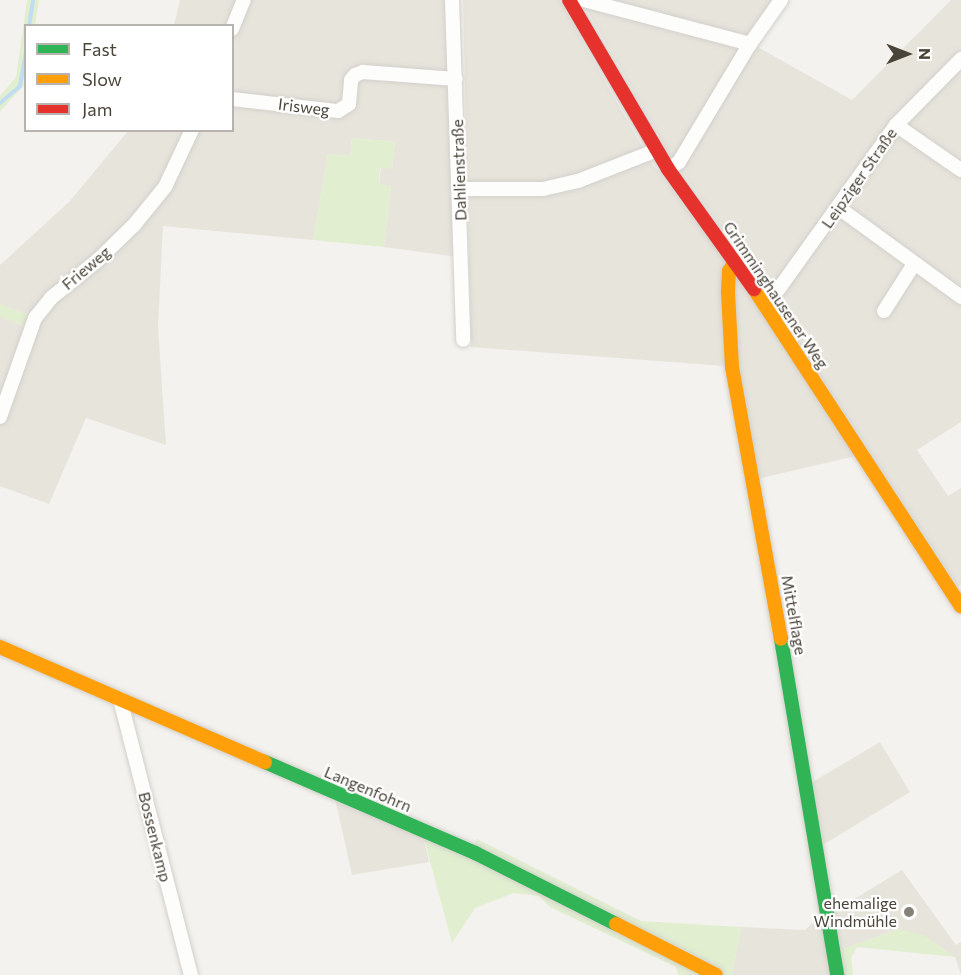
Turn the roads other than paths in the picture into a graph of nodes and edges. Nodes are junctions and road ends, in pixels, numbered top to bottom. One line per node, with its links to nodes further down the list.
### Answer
1 (244, 0): 5 (street)
2 (452, 0): 8 (street, Dahlienstraße)
3 (781, 0): 6 (street)
4 (577, 1): 6 (street); 12 (street, Grimminghausener Weg)
5 (234, 24)
6 (750, 44): 13 (street)
7 (961, 59): 10 (street, Leipziger Straße)
8 (456, 79): 9 (street, Irisweg); 15 (street, Dahlienstraße)
9 (234, 99)
10 (896, 125): 14 (street); 16 (street, Leipziger Straße)
11 (191, 132): 23 (street, Frieweg)
12 (657, 150): 13 (street, Grimminghausener Weg); 15 (street)
13 (668, 169): 17 (street, Grimminghausener Weg)
14 (961, 170)
15 (460, 189): 22 (street, Dahlienstraße)
16 (839, 208): 18 (street); 20 (street, Leipziger Straße)
17 (735, 262): 20 (street, Grimminghausener Weg); 30 (street, Mittelflage)
18 (914, 264): 19 (street); 21 (street)
19 (961, 297)
20 (764, 302): 24 (street, Grimminghausener Weg)
21 (884, 311)
22 (463, 339)
23 (0, 417)
24 (955, 585): 25 (street, Grimminghausener Weg)
25 (961, 607)
26 (0, 647): 27 (street, Langenfohrn)
27 (120, 699): 28 (street, Bossenkamp); 29 (street, Langenfohrn)
28 (191, 975)
29 (716, 975)
30 (837, 975)

